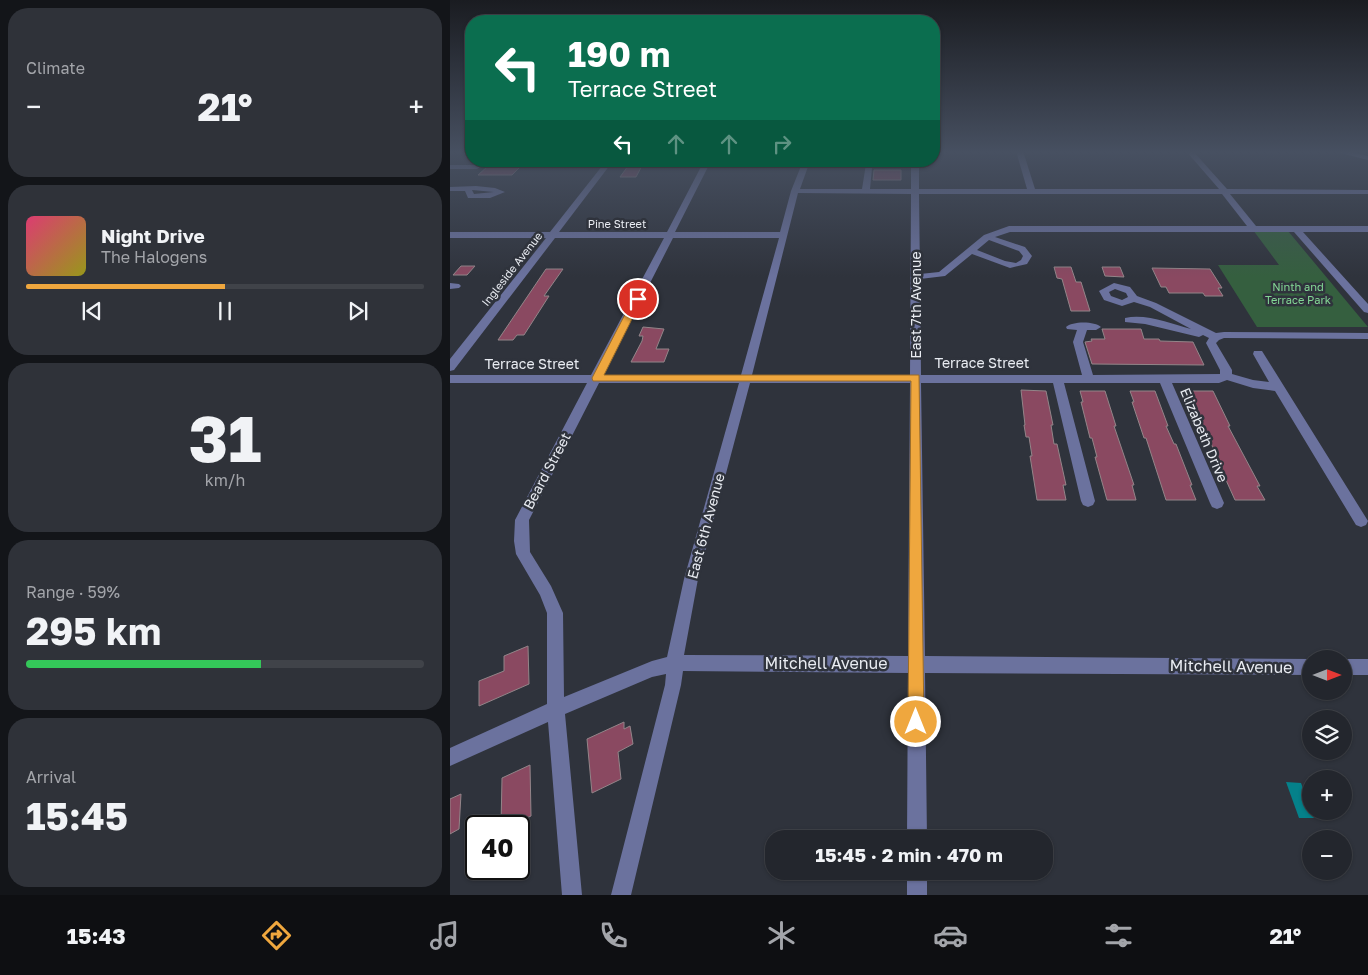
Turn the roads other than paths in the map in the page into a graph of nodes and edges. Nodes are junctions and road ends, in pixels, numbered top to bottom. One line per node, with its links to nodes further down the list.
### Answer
1 (470, 193): 2 (street)
2 (499, 193)
3 (586, 193): 11 (street, Ingleside Avenue)
4 (692, 193): 12 (street, Beard Street)
5 (795, 193): 13 (street, East 6th Avenue)
6 (916, 193): 17 (street, East 7th Avenue)
7 (1225, 193): 8 (street)
8 (1253, 228): 9 (street); 15 (street)
9 (1296, 229): 10 (street); 19 (street)
10 (1368, 229)
11 (553, 235): 12 (street, Pine Street); 14 (street, Pine Street); 27 (street, Ingleside Avenue)
12 (670, 235): 13 (street, Pine Street); 30 (street, Beard Street)
13 (783, 235): 31 (street, East 6th Avenue)
14 (450, 236)
15 (987, 237): 16 (street); 16 (street)
16 (971, 250): 17 (street)
17 (916, 277): 29 (street, East 7th Avenue)
18 (1133, 298): 25 (street)
19 (1368, 310)
20 (1129, 320): 25 (street)
21 (1071, 327): 22 (street)
22 (1084, 327): 23 (street); 33 (street)
23 (1096, 327)
24 (1368, 336): 25 (street)
25 (1214, 338): 28 (street)
26 (1258, 354): 36 (street)
27 (450, 367)
28 (1226, 376): 34 (street, Terrace Street); 36 (street)
29 (916, 377): 31 (street, Terrace Street); 32 (street, Terrace Street); 41 (street, East 7th Avenue)
30 (597, 378): 31 (street, Terrace Street); 35 (street, Terrace Street); 45 (street, Beard Street)
31 (746, 378): 40 (street, East 6th Avenue)
32 (1057, 378): 33 (street, Terrace Street); 37 (street)
33 (1088, 378): 34 (street, Terrace Street)
34 (1164, 378): 38 (street, Elizabeth Drive)
35 (450, 379)
36 (1279, 387): 39 (street)
37 (1088, 501)
38 (1217, 503)
39 (1361, 520)
40 (676, 663): 41 (street, Mitchell Avenue); 45 (street, Mitchell Avenue); 50 (street, East 6th Avenue)
41 (916, 663): 42 (street, Mitchell Avenue); 47 (street, East 7th Avenue)
42 (1302, 667)
43 (1352, 667): 44 (street)
44 (1368, 667)
45 (556, 709): 46 (street, Mitchell Avenue); 49 (street, Beard Street)
46 (450, 756)
47 (917, 830)
48 (917, 880): 51 (street)
49 (572, 895)
50 (621, 895)
51 (917, 895)

